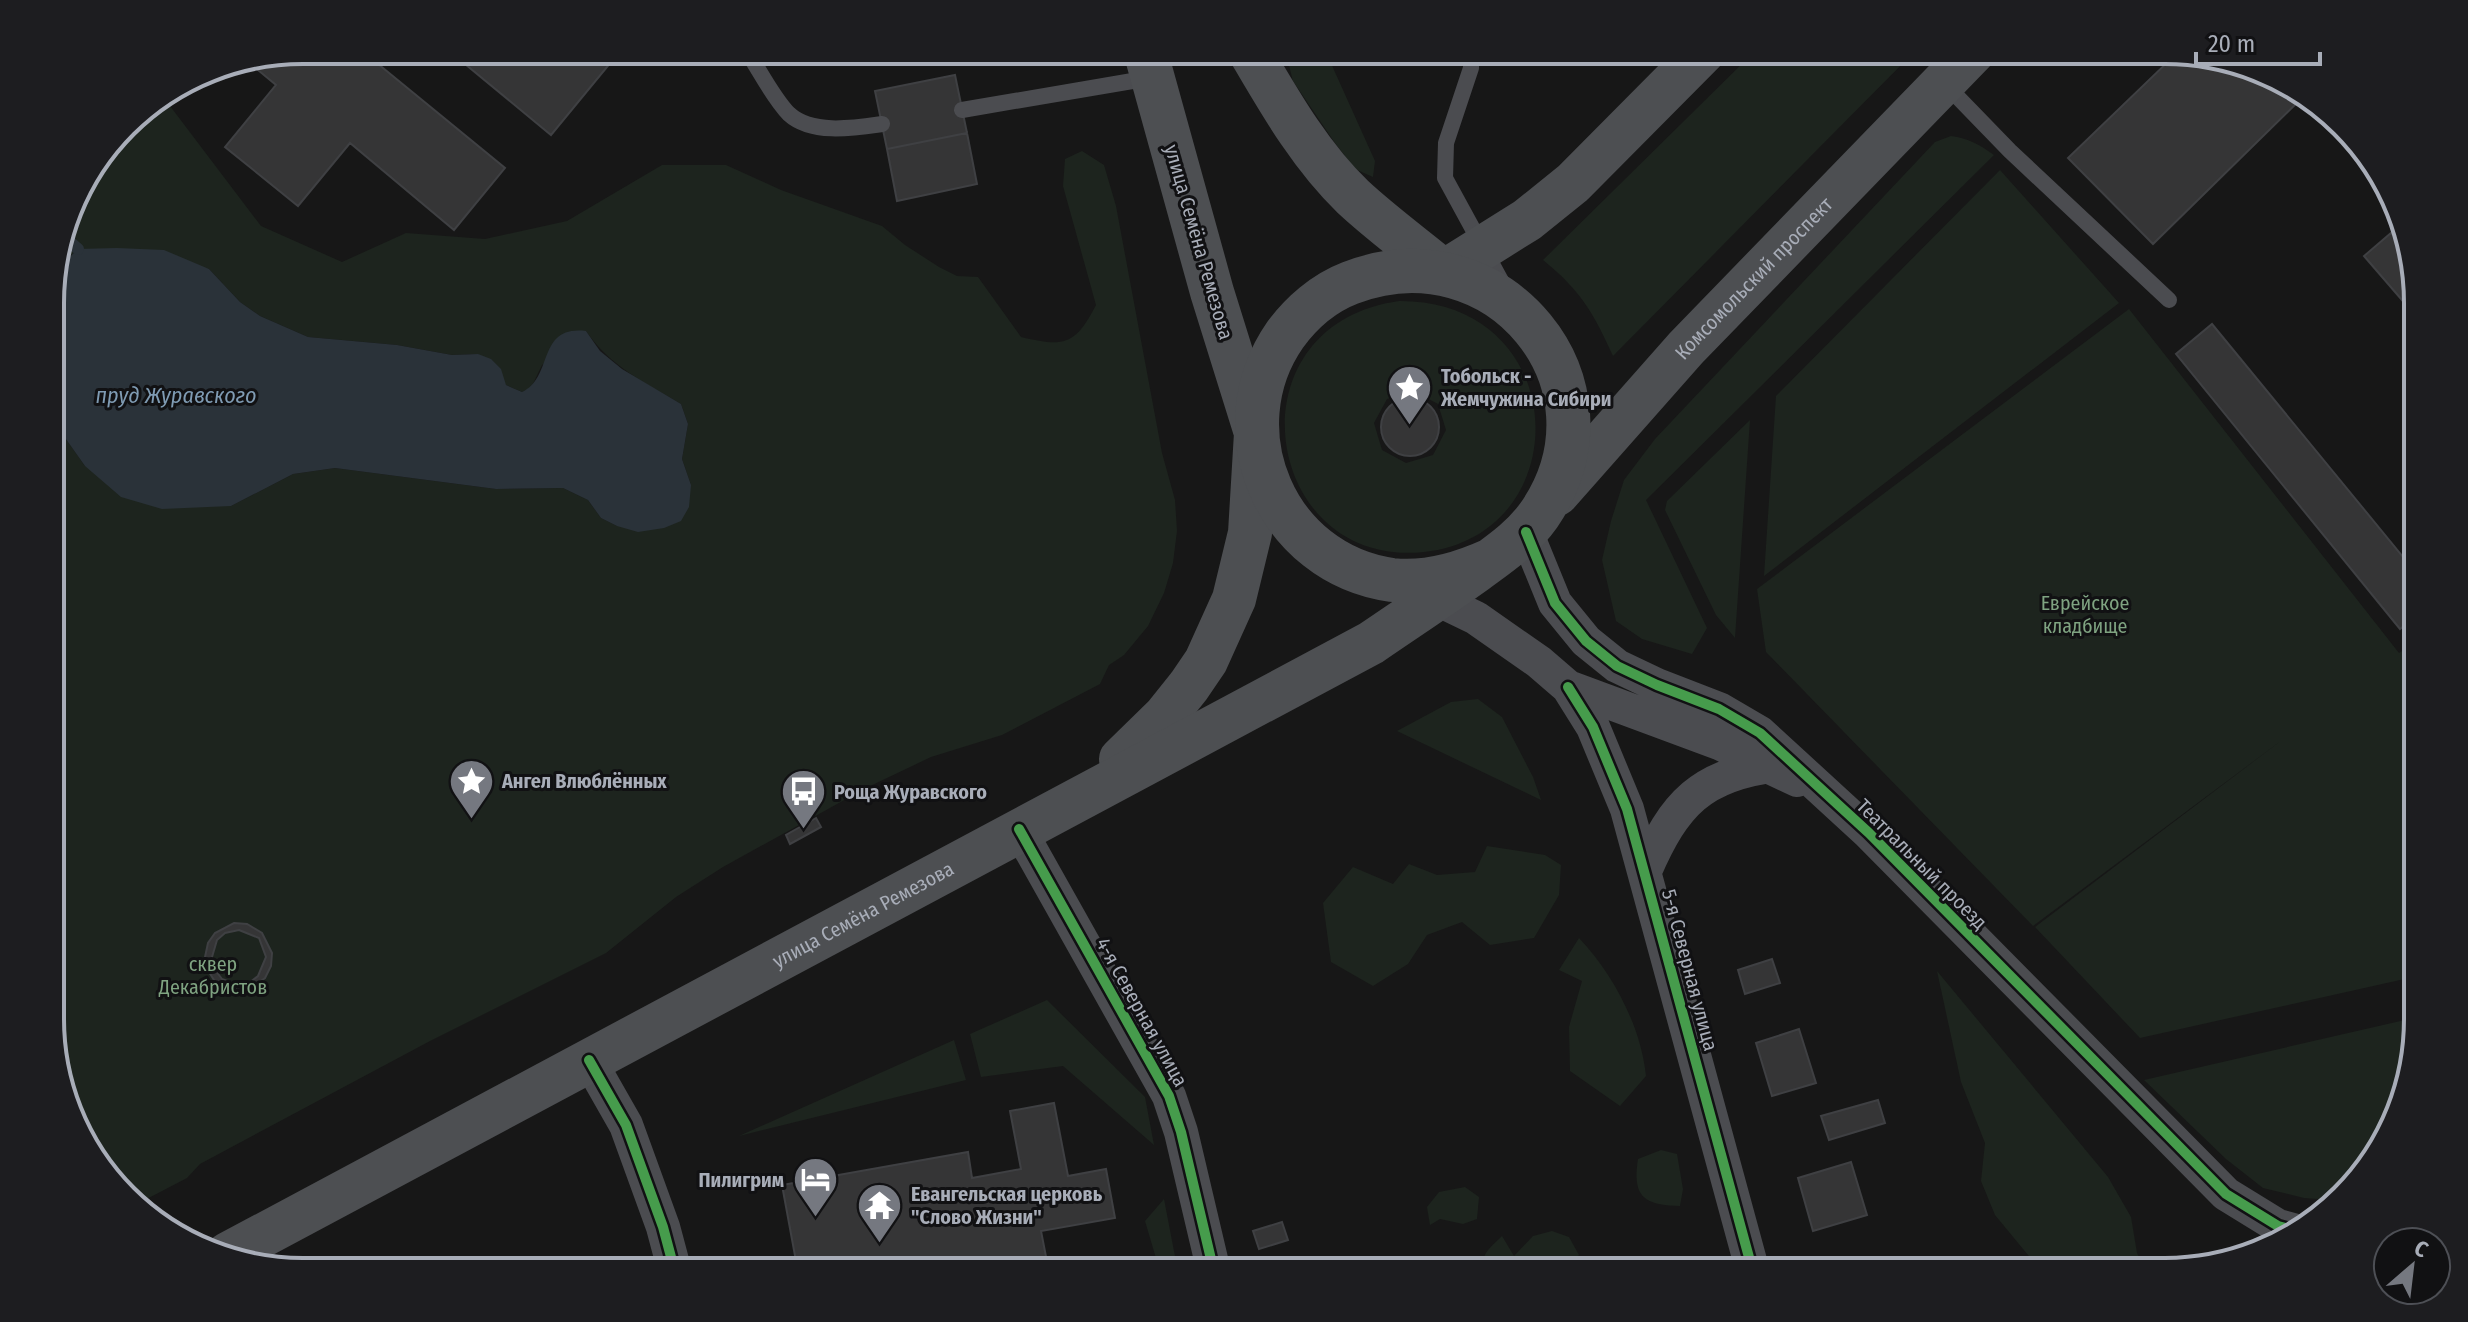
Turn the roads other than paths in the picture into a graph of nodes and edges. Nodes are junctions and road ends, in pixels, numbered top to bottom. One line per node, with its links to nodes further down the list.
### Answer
1 (756, 64): 9 (lane)
2 (1148, 64): 8 (lane); 14 (main road, улица Семёна Ремезова)
3 (1257, 64): 11 (main road)
4 (1471, 64): 10 (lane)
5 (1691, 64): 10 (main road)
6 (1961, 64): 7 (main road, Комсомольский проспект)
7 (1943, 82): 12 (lane); 15 (main road, Комсомольский проспект)
8 (962, 110)
9 (882, 124)
10 (1483, 247): 11 (main road); 13 (lane)
11 (1444, 272): 13 (main road); 14 (main road)
12 (2169, 300)
13 (1518, 311): 15 (main road)
14 (1256, 433): 17 (main road); 21 (main road)
15 (1533, 523): 16 (main road, Комсомольский проспект); 20 (street, Театральный проезд)
16 (1491, 560): 17 (main road); 18 (main road, улица Семёна Ремезова)
17 (1392, 580): 18 (street)
18 (1438, 598): 19 (street); 21 (main road, улица Семёна Ремезова)
19 (1568, 687): 20 (street); 23 (street, 5-я Северная улица)
20 (1780, 764): 23 (street); 25 (street, Театральный проезд)
21 (1058, 808): 22 (main road, улица Семёна Ремезова)
22 (1019, 829): 24 (main road, улица Семёна Ремезова); 29 (street, 4-я Северная улица)
23 (1645, 871): 27 (street, 5-я Северная улица)
24 (589, 1060): 26 (main road, улица Семёна Ремезова); 28 (street)
25 (2282, 1227)
26 (239, 1248)
27 (1749, 1257)
28 (671, 1258)
29 (1211, 1258)

